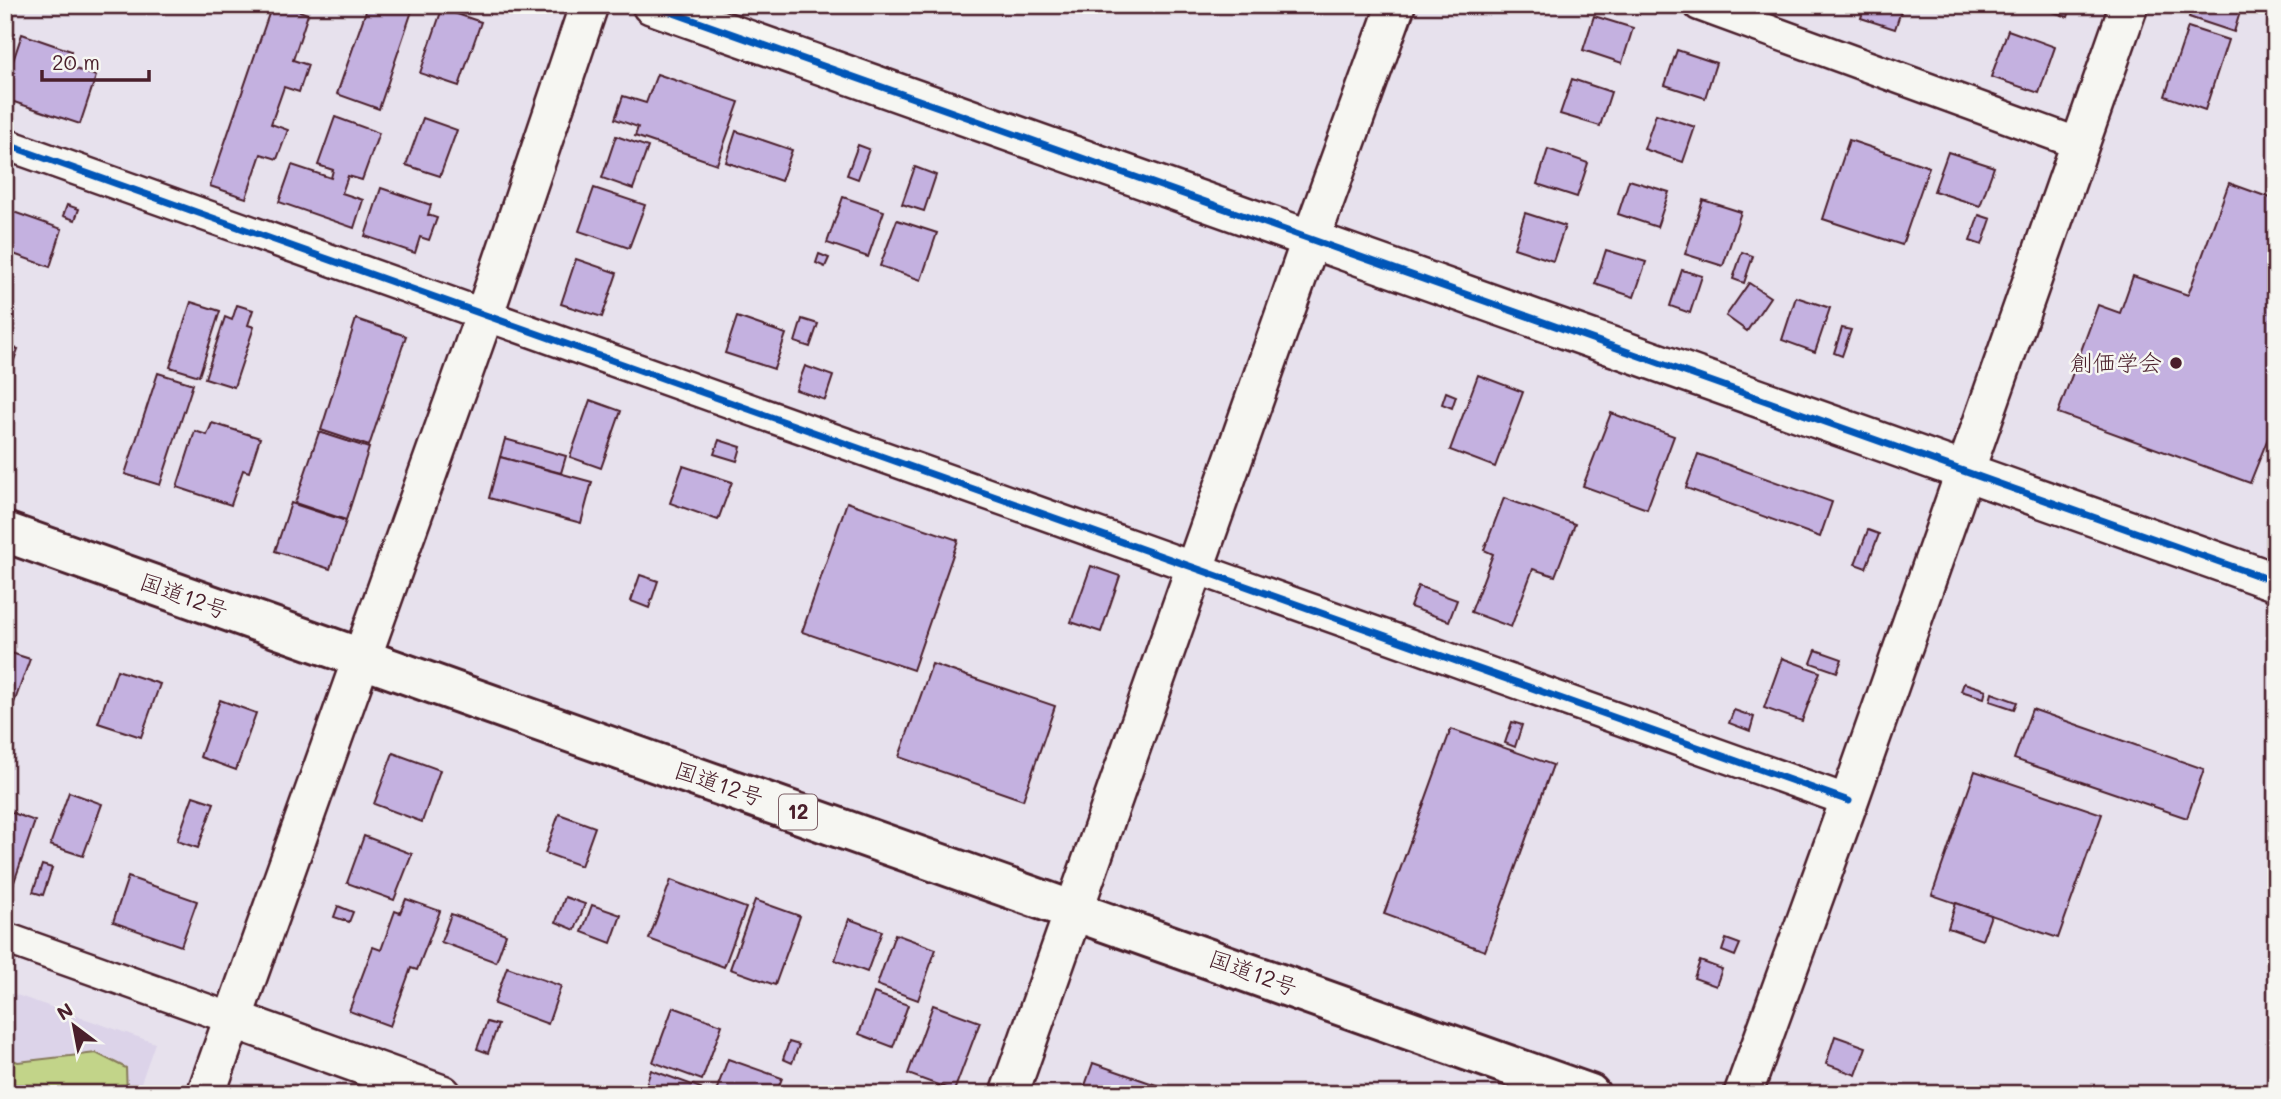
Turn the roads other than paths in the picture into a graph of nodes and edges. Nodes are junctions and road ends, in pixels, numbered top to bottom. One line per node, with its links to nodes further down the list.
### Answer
1 (589, 5): 9 (street)
2 (652, 5): 8 (street)
3 (1396, 5): 8 (street)
4 (1699, 5): 7 (street)
5 (2129, 5): 7 (street)
6 (5, 144): 9 (street)
7 (2080, 144): 10 (street)
8 (1311, 239): 10 (street); 12 (street)
9 (484, 316): 12 (street); 14 (street)
10 (1964, 470): 13 (street); 15 (street)
11 (5, 532): 14 (highway, 国道12号 / 12)
12 (1194, 568): 15 (street); 16 (street)
13 (2276, 582)
14 (360, 659): 16 (highway, 国道12号 / 12); 18 (street)
15 (1849, 800): 23 (street)
16 (1074, 909): 21 (street); 22 (highway, 国道12号 / 12)
17 (5, 938): 18 (street)
18 (233, 1019): 19 (street); 20 (street)
19 (206, 1094)
20 (442, 1094)
21 (1009, 1094)
22 (1590, 1094)
23 (1743, 1094)

